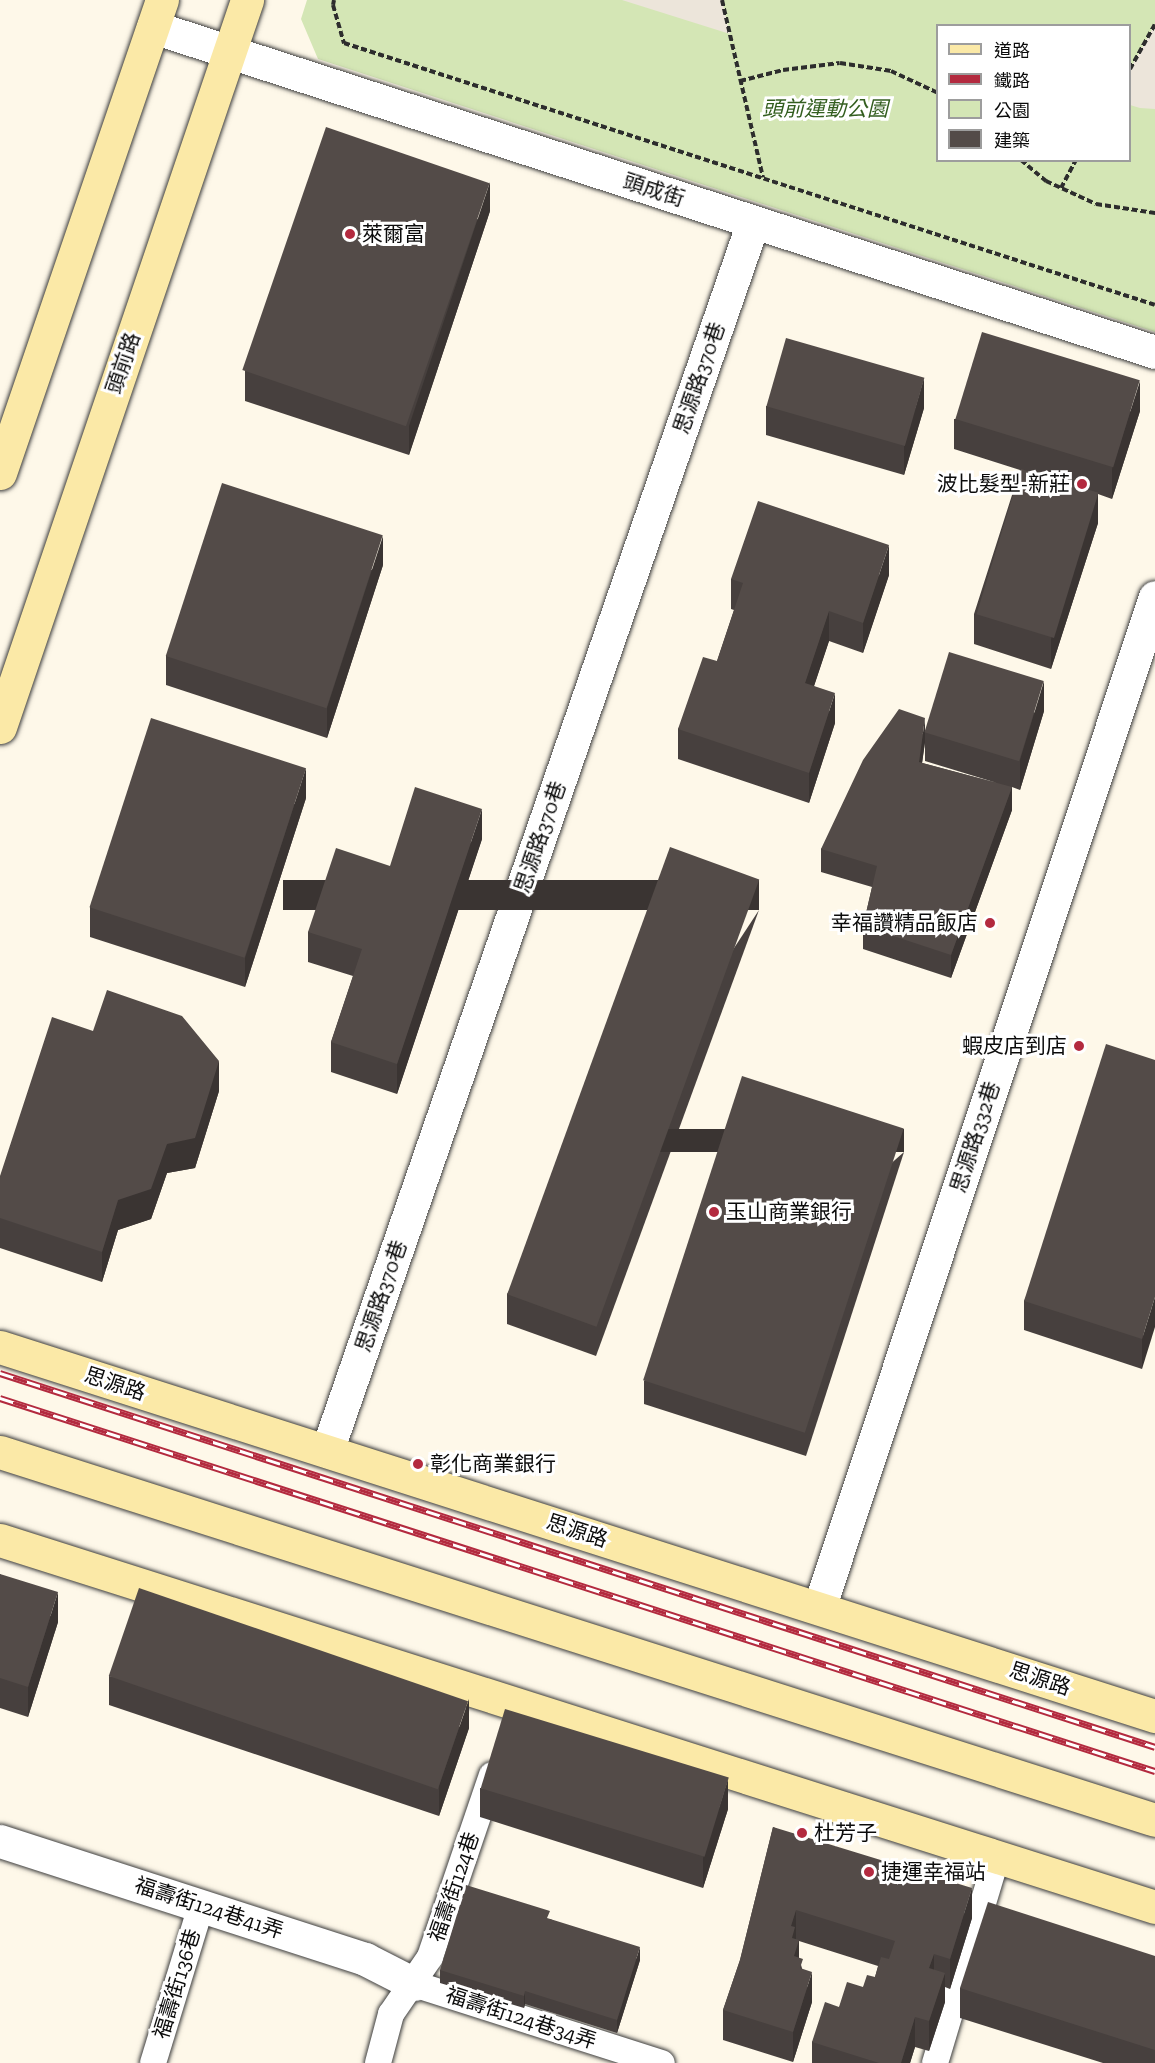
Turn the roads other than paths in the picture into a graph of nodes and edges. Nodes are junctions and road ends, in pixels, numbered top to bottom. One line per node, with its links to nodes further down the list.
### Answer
1 (247, 0): 3 (main road, 頭前路)
2 (158, 13): 3 (street, 頭成街); 6 (main road)
3 (229, 51): 4 (street, 頭成街); 8 (main road, 頭前路)
4 (753, 222): 5 (street, 頭成街); 10 (street, 思源路370巷)
5 (1155, 352)
6 (0, 474)
7 (1155, 597): 13 (street, 思源路332巷)
8 (0, 727)
9 (0, 1347): 10 (main road, 思源路)
10 (327, 1451): 13 (main road, 思源路)
11 (0, 1452): 16 (main road)
12 (0, 1540): 15 (main road)
13 (819, 1608): 14 (main road, 思源路)
14 (1155, 1716)
15 (508, 1726): 18 (main road); 21 (lane, 福壽街124巷)
16 (1155, 1820)
17 (0, 1841): 19 (street, 福壽街124巷41弄)
18 (997, 1856): 20 (main road); 25 (lane)
19 (201, 1906): 21 (street, 福壽街124巷41弄); 22 (lane, 福壽街136巷)
20 (1155, 1907)
21 (414, 1984): 23 (lane, 福壽街124巷); 24 (lane, 福壽街124巷34弄)
22 (153, 2063)
23 (378, 2063)
24 (662, 2063)
25 (935, 2063)

